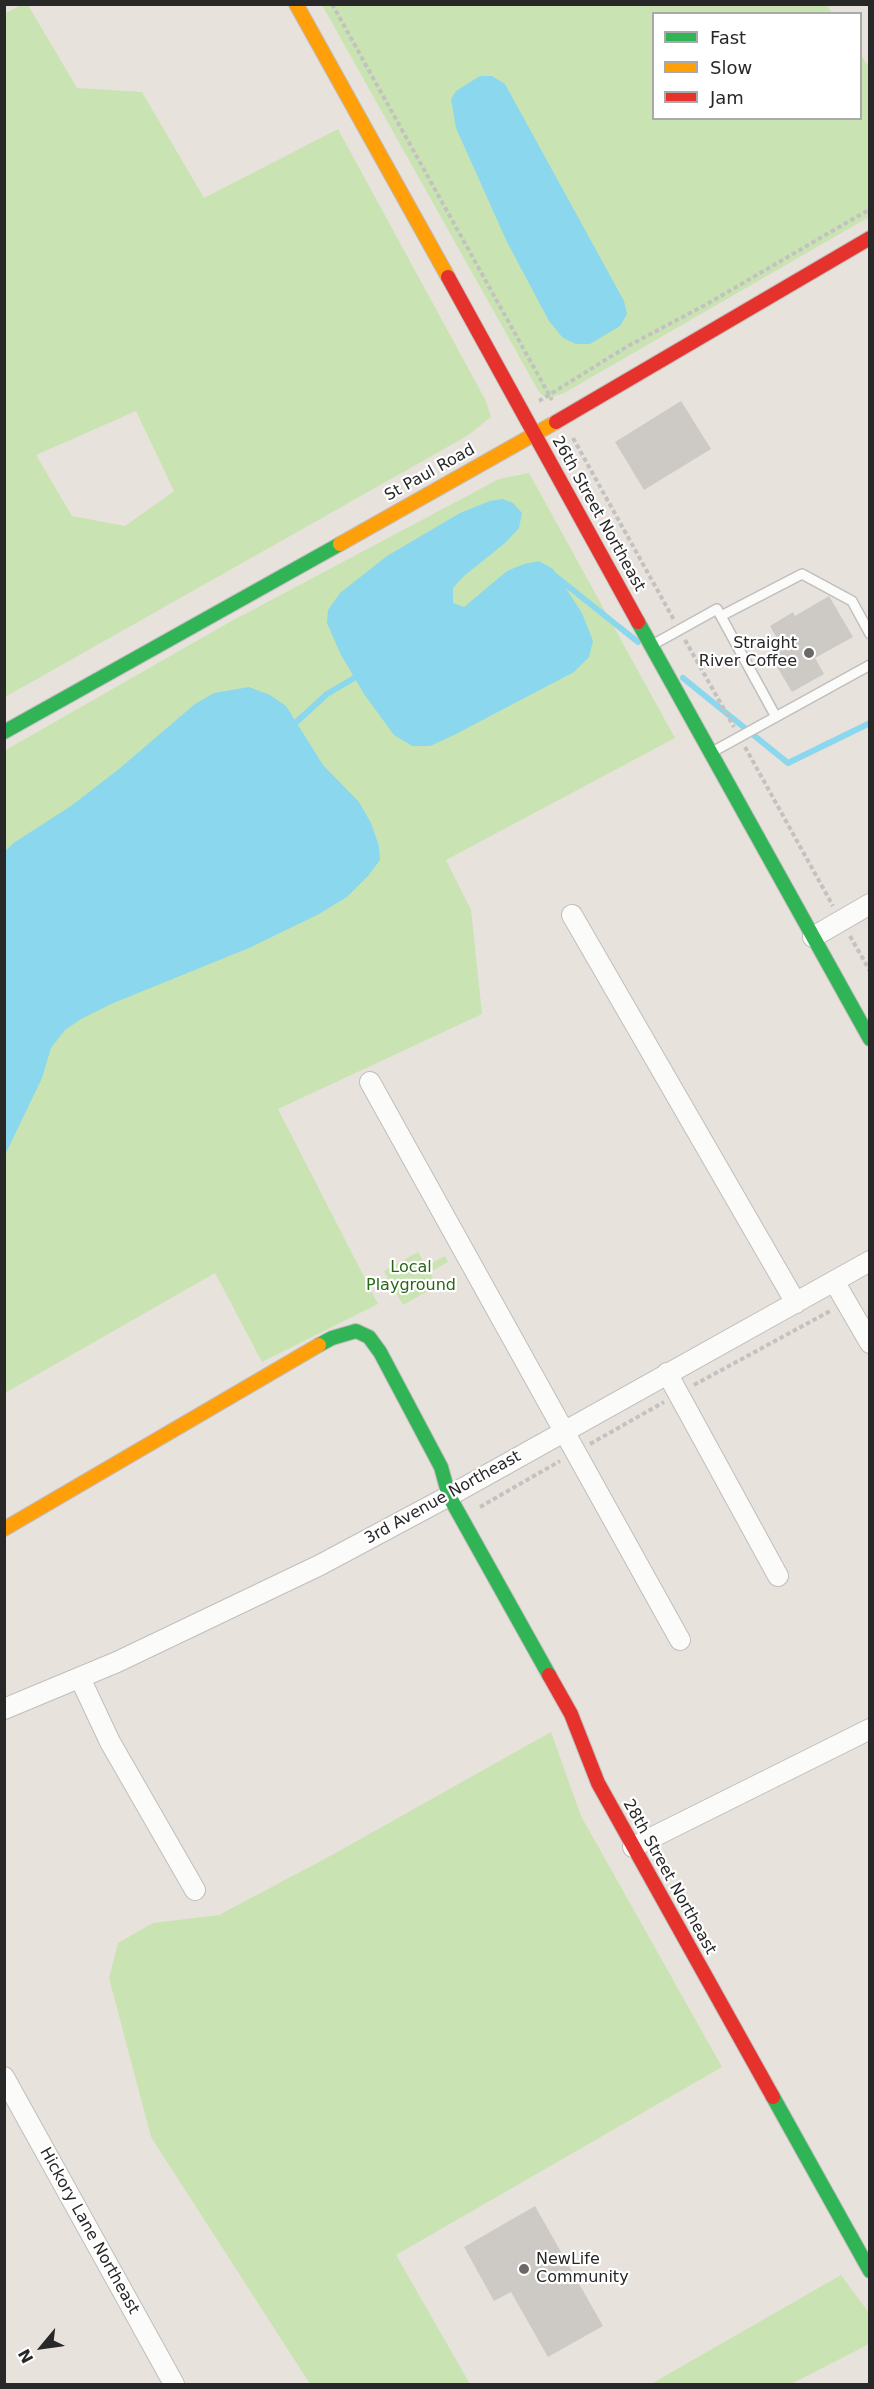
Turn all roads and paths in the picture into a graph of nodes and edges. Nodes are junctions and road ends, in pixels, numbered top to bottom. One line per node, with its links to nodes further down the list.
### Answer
1 (296, 4): 7 (street, 26th Street Northeast)
2 (332, 4): 5 (path)
3 (870, 209): 5 (path)
4 (870, 238): 6 (street, St Paul Road)
5 (549, 395): 6 (path)
6 (562, 418): 7 (street, St Paul Road); 9 (path)
7 (534, 434): 11 (street, 26th Street Northeast); 14 (street, St Paul Road)
8 (721, 616): 9 (lane); 10 (lane); 13 (lane)
9 (680, 630): 11 (lane); 15 (path)
10 (870, 634)
11 (652, 645): 16 (street, 26th Street Northeast)
12 (870, 665): 13 (lane)
13 (776, 717): 15 (lane)
14 (4, 732)
15 (739, 737): 16 (lane); 19 (path)
16 (711, 753): 20 (street, 26th Street Northeast)
17 (870, 904): 19 (street)
18 (572, 915): 26 (street)
19 (842, 920): 20 (street); 21 (path)
20 (813, 937): 22 (street, 26th Street Northeast)
21 (870, 970)
22 (870, 1039)
23 (370, 1082): 29 (street)
24 (870, 1261): 25 (street, 3rd Avenue Northeast)
25 (834, 1281): 26 (street, 3rd Avenue Northeast); 27 (street)
26 (796, 1303): 28 (street, 3rd Avenue Northeast)
27 (870, 1342)
28 (666, 1373): 29 (street, 3rd Avenue Northeast); 32 (street)
29 (564, 1431): 30 (street, 3rd Avenue Northeast); 33 (street)
30 (449, 1496): 31 (street, 28th Street Northeast); 34 (street, 3rd Avenue Northeast); 37 (street, 28th Street Northeast)
31 (4, 1529)
32 (778, 1576)
33 (680, 1640)
34 (80, 1678): 35 (street, 3rd Avenue Northeast); 38 (street)
35 (4, 1709)
36 (870, 1729): 37 (street)
37 (633, 1846): 40 (street, 28th Street Northeast)
38 (195, 1890)
39 (4, 2077): 41 (street, Hickory Lane Northeast)
40 (870, 2271)
41 (174, 2385)

